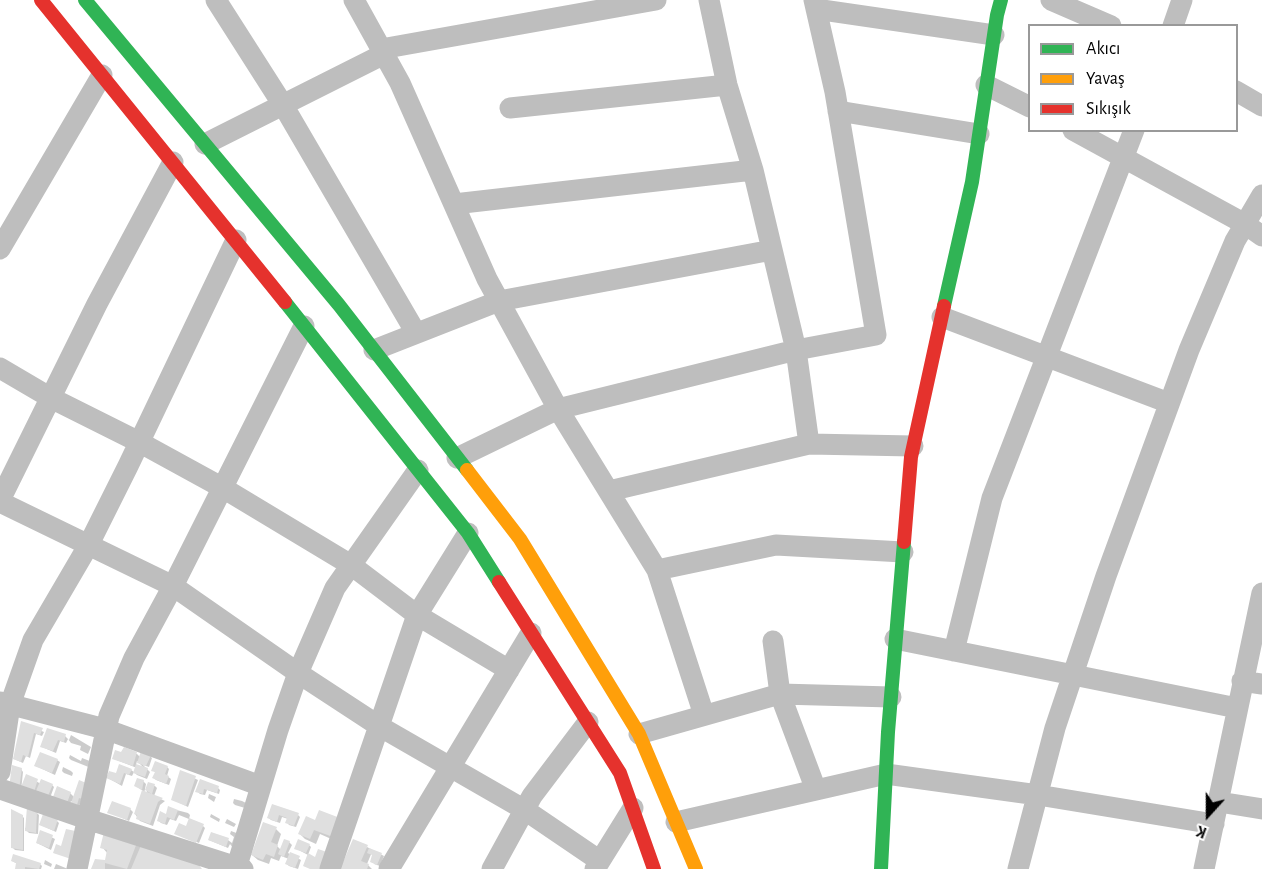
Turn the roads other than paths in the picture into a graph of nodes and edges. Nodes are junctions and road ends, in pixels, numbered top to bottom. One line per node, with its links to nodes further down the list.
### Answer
1 (41, 0): 15 (main road)
2 (85, 0): 27 (main road)
3 (216, 0): 19 (street)
4 (354, 0): 14 (street)
5 (656, 0): 14 (street)
6 (709, 0): 16 (street)
7 (1001, 0): 13 (main road)
8 (1051, 0): 11 (street)
9 (1182, 0): 12 (street)
10 (815, 5): 13 (street); 23 (street)
11 (1106, 24)
12 (1174, 24)
13 (994, 35): 17 (main road)
14 (383, 52): 19 (street); 32 (street)
15 (102, 75): 29 (main road); 33 (street)
16 (727, 85): 22 (street); 30 (street)
17 (986, 85): 20 (street); 26 (main road)
18 (1238, 92): 21 (street)
19 (282, 105): 27 (street); 41 (street)
20 (1028, 106)
21 (1262, 106)
22 (510, 108)
23 (838, 111): 26 (street); 43 (street)
24 (1077, 132): 28 (street)
25 (1133, 132): 28 (street)
26 (979, 134): 39 (main road)
27 (205, 144): 42 (main road)
28 (1124, 157): 34 (street); 44 (street)
29 (172, 162): 35 (main road); 46 (street)
30 (753, 170): 32 (street); 37 (street)
31 (1262, 195): 34 (street)
32 (454, 204): 38 (street)
33 (6, 226): 36 (street)
34 (1254, 230): 47 (street)
35 (236, 240): 40 (main road); 49 (street)
36 (0, 249)
37 (772, 250): 38 (street); 43 (street)
38 (499, 302): 41 (street); 48 (street)
39 (942, 317): 44 (street); 51 (main road)
40 (304, 326): 53 (main road); 54 (street)
41 (416, 333): 42 (street)
42 (374, 350): 52 (main road)
43 (796, 350): 48 (street); 50 (street)
44 (1046, 356): 47 (street); 68 (street)
45 (0, 368): 46 (street)
46 (51, 398): 49 (street); 56 (street)
47 (1169, 403): 71 (street)
48 (558, 409): 52 (street); 55 (street)
49 (140, 442): 54 (street); 58 (street)
50 (809, 444): 51 (street); 55 (street)
51 (913, 447): 59 (main road)
52 (458, 458): 81 (main road)
53 (418, 470): 57 (main road); 60 (street)
54 (223, 488): 60 (street); 62 (street)
55 (609, 491): 61 (street)
56 (0, 501): 58 (street)
57 (468, 533): 64 (street); 65 (main road)
58 (88, 546): 62 (street); 75 (street)
59 (903, 552): 61 (street); 66 (main road)
60 (351, 565): 64 (street); 70 (street)
61 (657, 570): 77 (street)
62 (173, 586): 70 (street); 80 (street)
63 (1262, 592): 72 (street)
64 (417, 615): 69 (street); 79 (street)
65 (531, 633): 69 (street); 78 (main road)
66 (895, 639): 68 (street); 74 (main road)
67 (773, 641): 73 (street)
68 (954, 651): 71 (street)
69 (509, 670): 82 (street)
70 (298, 673): 79 (street); 85 (street)
71 (1072, 675): 76 (street); 88 (street)
72 (1252, 683): 76 (street)
73 (780, 694): 74 (street); 77 (street); 87 (street)
74 (891, 697): 84 (main road)
75 (5, 704): 80 (street); 83 (street)
76 (1237, 708): 89 (street)
77 (704, 715): 81 (street)
78 (588, 722): 90 (main road); 92 (street)
79 (379, 726): 82 (street); 99 (street)
80 (105, 729): 85 (street); 93 (street)
81 (639, 734): 94 (main road)
82 (450, 767): 92 (street); 100 (street)
83 (0, 772)
84 (886, 774): 87 (street); 88 (street); 104 (main road)
85 (261, 786): 97 (street)
86 (0, 789): 93 (street)
87 (816, 790): 94 (street)
88 (1038, 795): 95 (street); 105 (street)
89 (1218, 802): 91 (street); 95 (street)
90 (633, 808): 96 (street); 102 (main road)
91 (1262, 809)
92 (525, 810): 96 (street); 101 (street)
93 (87, 819): 97 (street); 98 (street)
94 (676, 822): 103 (main road)
95 (1214, 824): 106 (street)
96 (597, 865)
97 (239, 868)
98 (77, 869)
99 (330, 869)
100 (389, 869)
101 (492, 869)
102 (654, 869)
103 (696, 869)
104 (881, 869)
105 (1018, 869)
106 (1204, 869)

